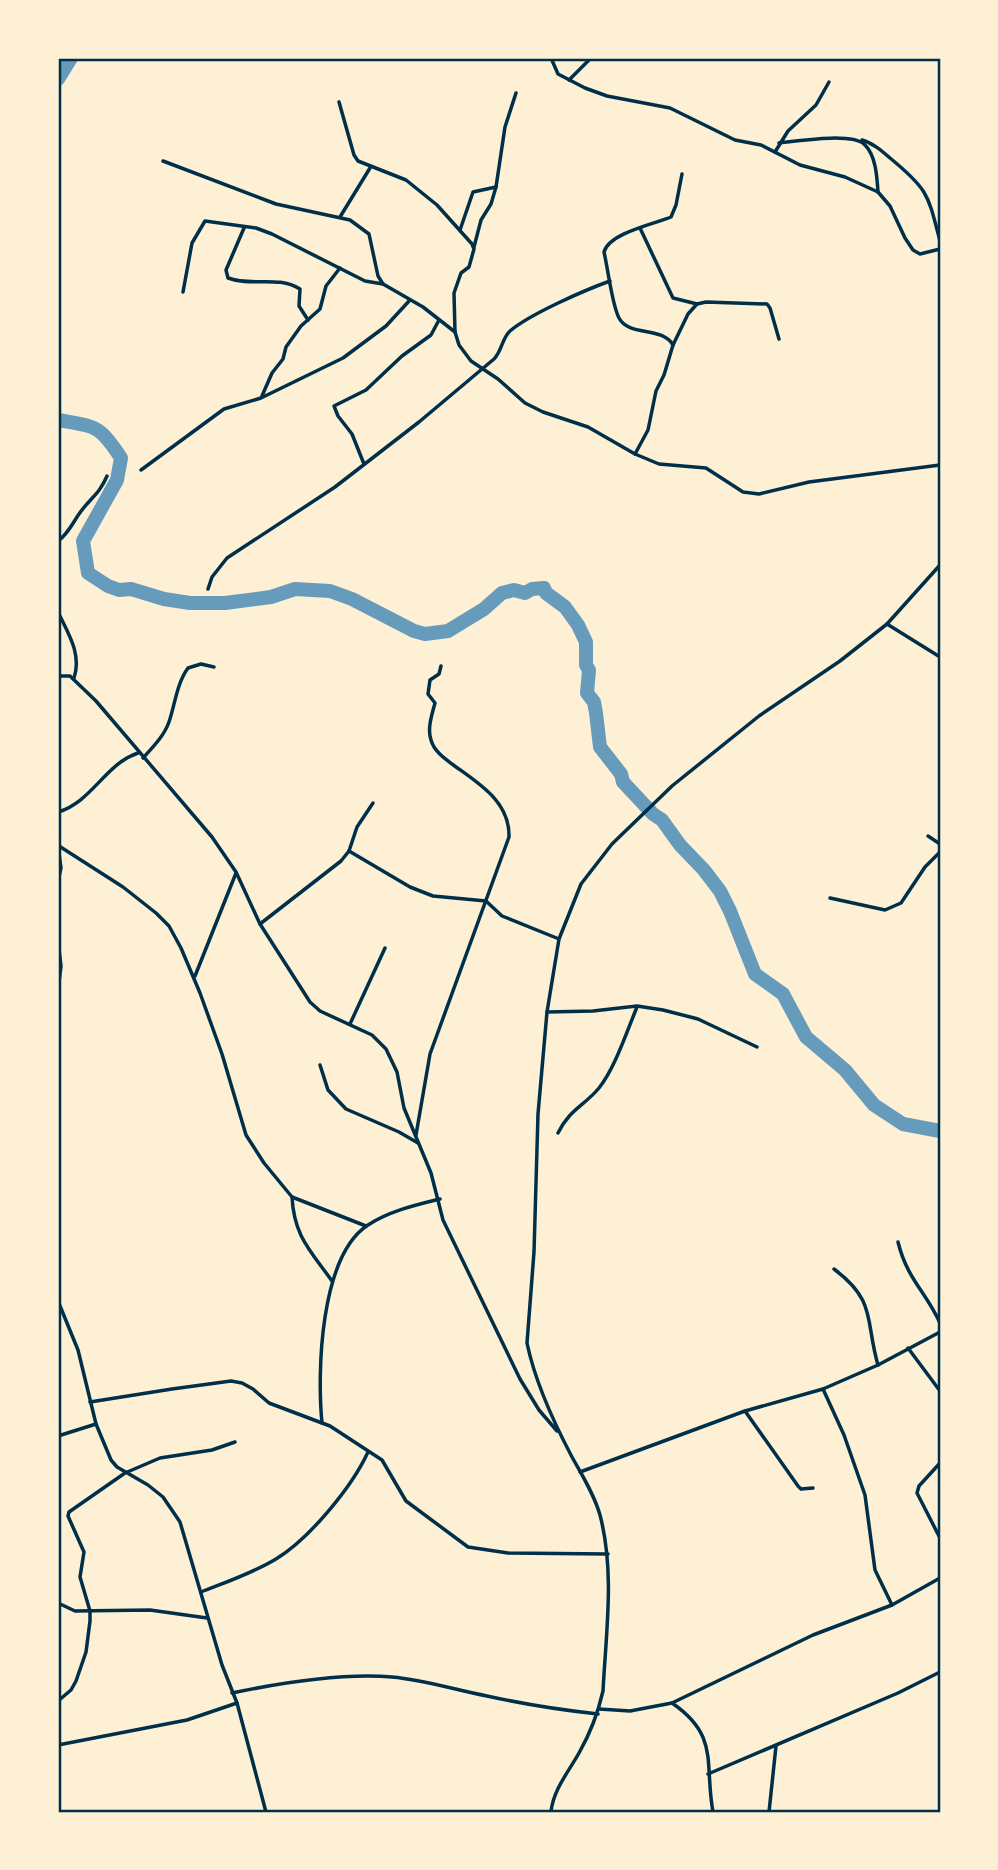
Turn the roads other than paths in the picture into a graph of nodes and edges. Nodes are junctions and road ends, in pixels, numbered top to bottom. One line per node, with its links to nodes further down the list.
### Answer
1 (551, 58): 3 (street)
2 (592, 58): 3 (street)
3 (569, 80): 9 (street)
4 (829, 82): 8 (street)
5 (516, 93): 13 (street)
6 (339, 102): 11 (street)
7 (859, 140): 8 (street); 14 (street); 19 (street)
8 (779, 143): 9 (street)
9 (775, 152): 14 (street)
10 (163, 161): 15 (street)
11 (371, 167): 15 (street); 18 (street)
12 (682, 174): 17 (street)
13 (496, 187): 18 (street); 20 (street)
14 (878, 192): 21 (street)
15 (340, 217): 24 (street)
16 (245, 227): 22 (street); 25 (street); 28 (street)
17 (639, 228): 23 (street); 27 (street)
18 (460, 230): 20 (street)
19 (940, 241)
20 (474, 249): 30 (street)
21 (940, 250)
22 (340, 268): 24 (street); 28 (street)
23 (610, 281): 32 (street); 33 (street)
24 (383, 284): 26 (street)
25 (183, 292)
26 (410, 300): 29 (street); 34 (street)
27 (697, 304): 31 (street); 32 (street)
28 (307, 320): 34 (street)
29 (439, 320): 30 (street); 36 (street)
30 (455, 332): 33 (street)
31 (779, 339)
32 (673, 345): 35 (street)
33 (483, 368): 35 (street); 36 (street)
34 (261, 398): 38 (street)
35 (635, 454): 37 (street)
36 (364, 464): 42 (street)
37 (940, 465)
38 (141, 470)
39 (107, 476): 40 (street)
40 (58, 541)
41 (940, 565): 44 (street)
42 (208, 589)
43 (58, 612): 49 (street)
44 (887, 624): 45 (street); 64 (street)
45 (940, 657)
46 (441, 666): 62 (street)
47 (214, 667): 51 (street)
48 (58, 676): 49 (street)
49 (74, 678): 50 (street)
50 (138, 752): 51 (street); 53 (street)
51 (143, 758): 59 (street)
52 (373, 803): 57 (street)
53 (58, 812)
54 (928, 836): 55 (street)
55 (940, 844)
56 (58, 846): 60 (street); 67 (street)
57 (349, 851): 62 (street); 63 (street)
58 (940, 852): 61 (street)
59 (236, 872): 63 (street); 67 (street)
60 (58, 881)
61 (830, 898)
62 (486, 901): 64 (street); 75 (street)
63 (260, 924): 71 (street)
64 (559, 939): 70 (street)
65 (58, 942): 68 (street)
66 (385, 948): 71 (street)
67 (194, 978): 77 (street)
68 (58, 991)
69 (637, 1006): 70 (street); 72 (street); 74 (street)
70 (547, 1012): 94 (street)
71 (350, 1024): 75 (street)
72 (757, 1047)
73 (320, 1065): 76 (street)
74 (558, 1133)
75 (415, 1136): 76 (street)
76 (419, 1145): 78 (street)
77 (292, 1197): 79 (street); 82 (street)
78 (440, 1199): 79 (street); 94 (street)
79 (366, 1226): 82 (street)
80 (898, 1242): 84 (street)
81 (834, 1269): 87 (street)
82 (333, 1281): 92 (street)
83 (58, 1304): 90 (street)
84 (940, 1323)
85 (940, 1332): 86 (street)
86 (907, 1348): 87 (street); 89 (street)
87 (878, 1365): 88 (street)
88 (823, 1389): 91 (street); 107 (street)
89 (940, 1391)
90 (90, 1402): 92 (street); 93 (street)
91 (745, 1411): 99 (street); 101 (street)
92 (322, 1423): 97 (street)
93 (96, 1424): 95 (street); 100 (street)
94 (561, 1435): 99 (street)
95 (58, 1436)
96 (235, 1442): 100 (street)
97 (368, 1452): 103 (street); 105 (street)
98 (940, 1463): 102 (street)
99 (580, 1472): 103 (street)
100 (125, 1473): 105 (street); 108 (street)
101 (813, 1488)
102 (940, 1538)
103 (608, 1554): 115 (street)
104 (940, 1578): 107 (street)
105 (201, 1592): 109 (street)
106 (58, 1603): 108 (street)
107 (892, 1605): 114 (street)
108 (90, 1612): 109 (street); 112 (street)
109 (207, 1618): 111 (street)
110 (940, 1672): 117 (street)
111 (232, 1693): 113 (street); 115 (street)
112 (58, 1701)
113 (237, 1703): 116 (street); 119 (street)
114 (672, 1703): 115 (street); 118 (street)
115 (599, 1712): 120 (street)
116 (58, 1745)
117 (776, 1746): 118 (street); 122 (street)
118 (708, 1774): 121 (street)
119 (266, 1812)
120 (551, 1812)
121 (713, 1812)
122 (769, 1812)

